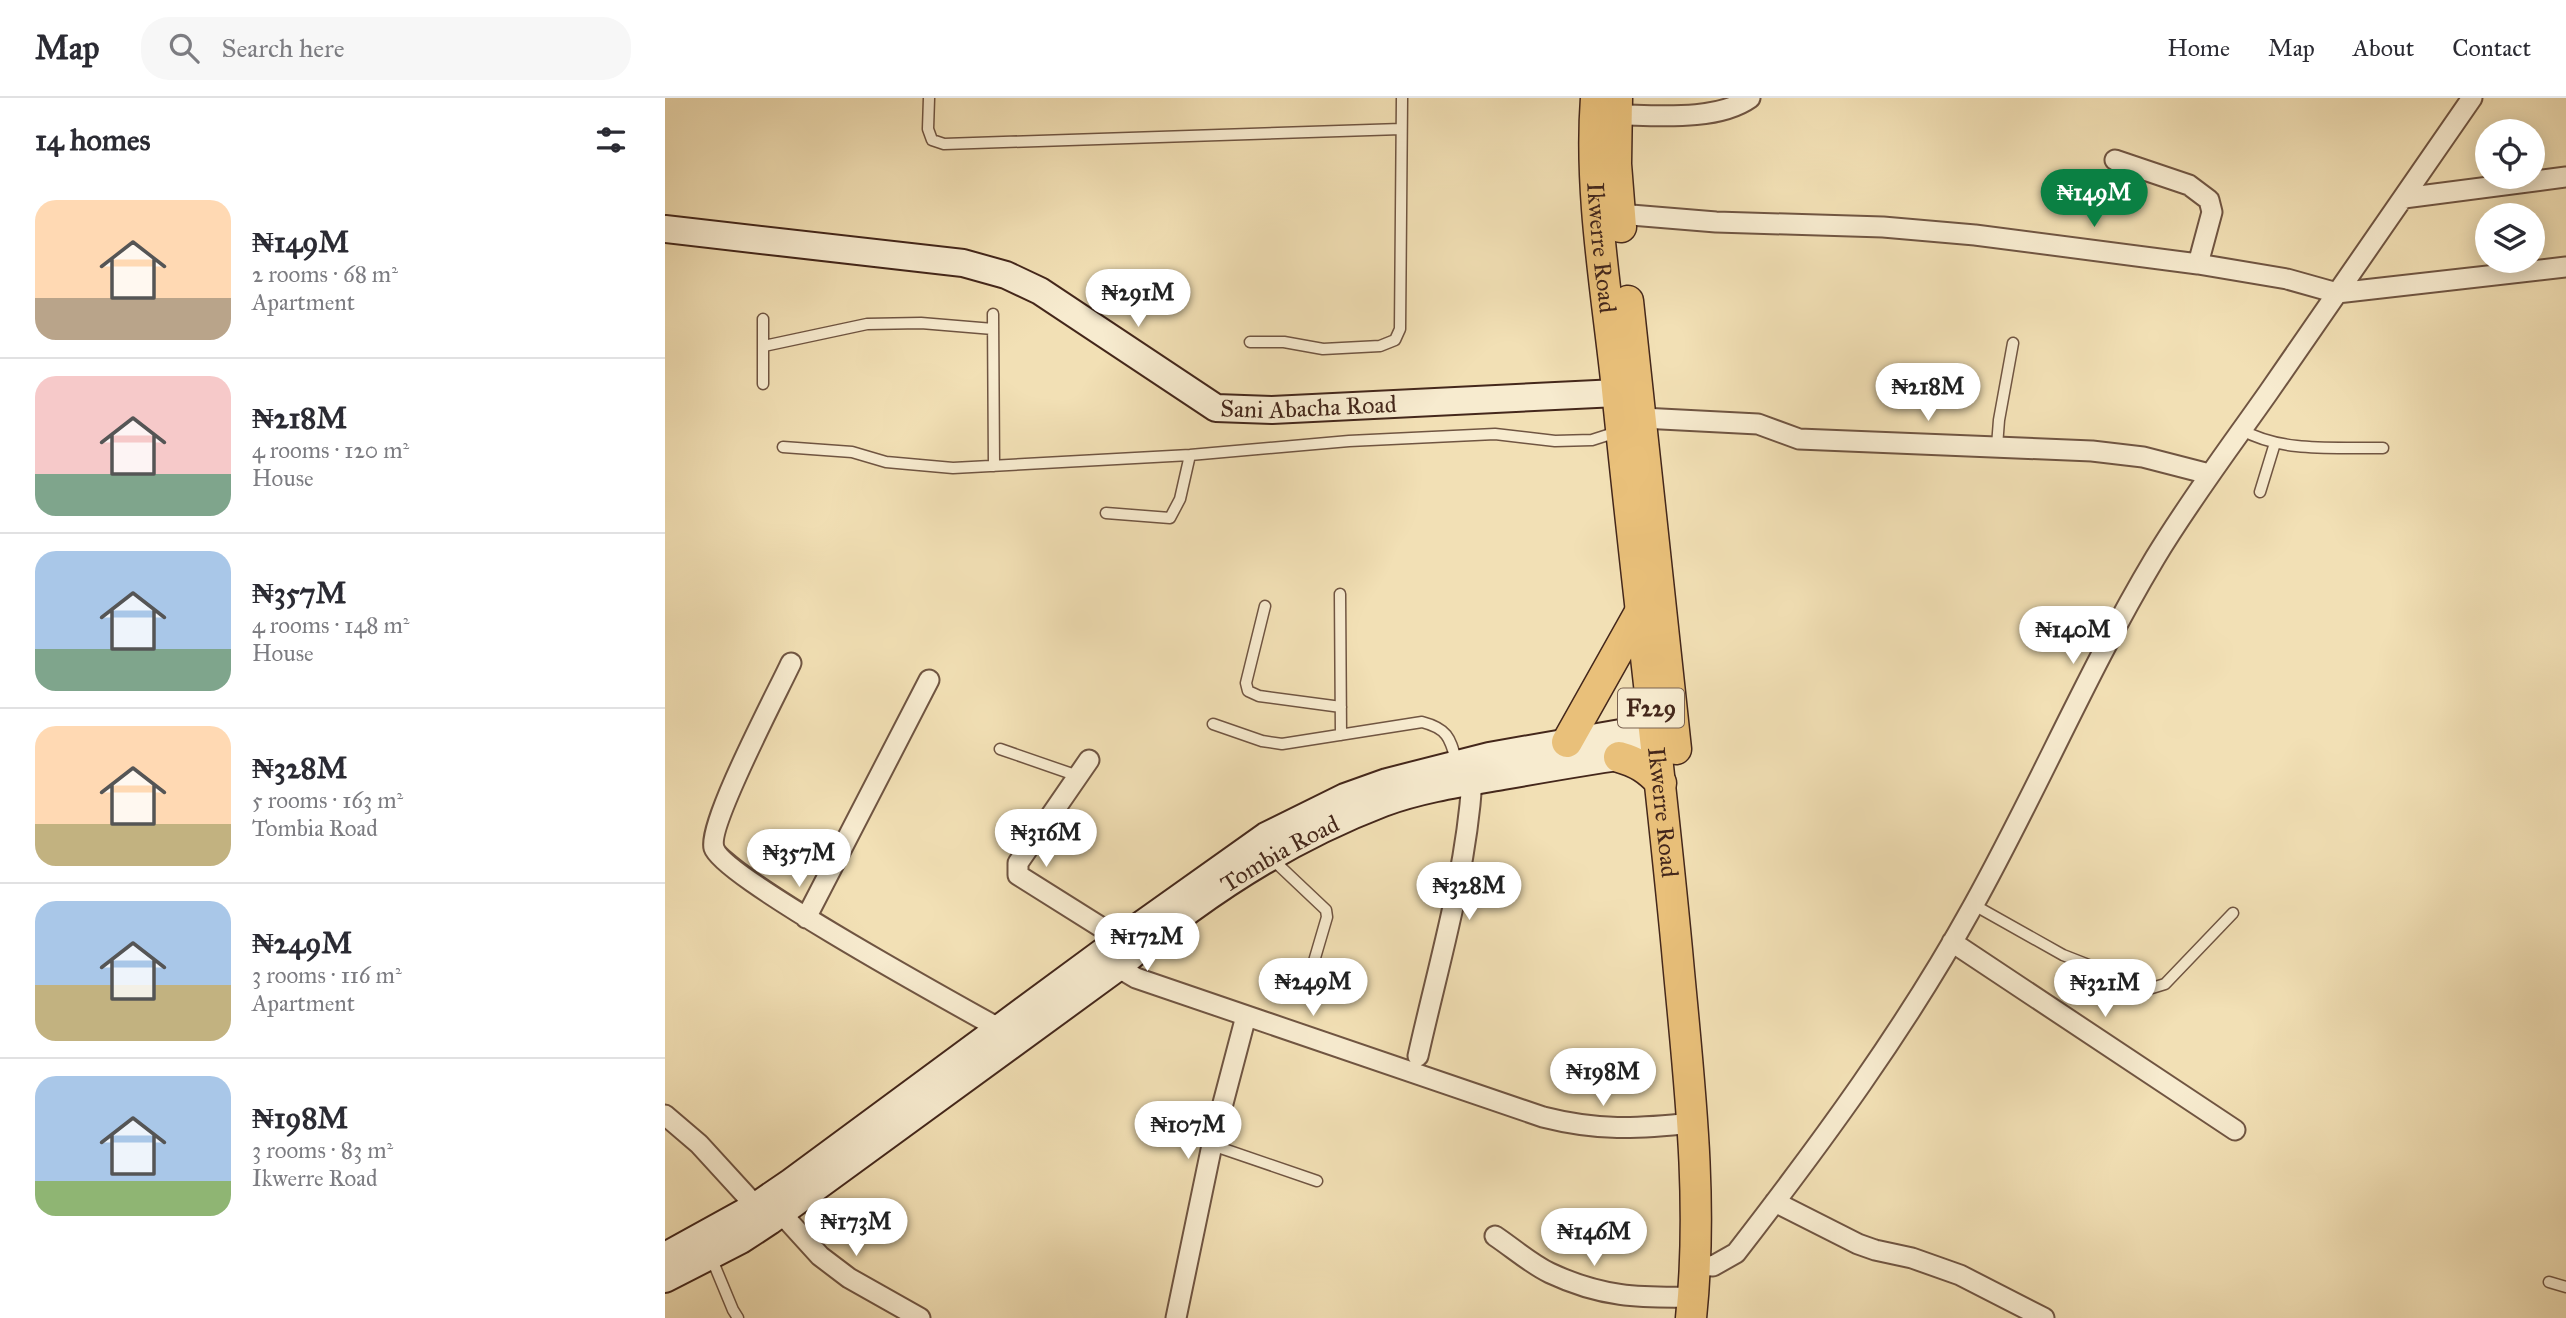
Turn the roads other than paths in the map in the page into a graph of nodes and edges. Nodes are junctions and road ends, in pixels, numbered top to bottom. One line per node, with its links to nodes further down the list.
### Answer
1 (929, 98): 8 (lane)
2 (1402, 98): 8 (lane)
3 (1585, 98): 9 (main road)
4 (1596, 98): 9 (main road, Ikwerre Road / F229)
5 (1750, 98): 7 (street)
6 (2472, 98): 12 (street)
7 (1624, 104): 13 (main road, Ikwerre Road / F229)
8 (1401, 129): 21 (lane)
9 (1594, 155): 25 (main road, Ikwerre Road / F229)
10 (2115, 160): 15 (street)
11 (2566, 177): 12 (street)
12 (2403, 198): 17 (street)
13 (1619, 212): 15 (street); 26 (main road, Ikwerre Road / F229)
14 (665, 229): 25 (main road, Sani Abacha Road)
15 (2198, 264): 17 (street)
16 (2566, 267): 17 (street)
17 (2337, 293): 27 (street)
18 (993, 314): 20 (lane)
19 (763, 318): 23 (lane)
20 (993, 329): 23 (lane); 33 (lane)
21 (1250, 342)
22 (2013, 343): 29 (lane)
23 (764, 346): 24 (lane)
24 (763, 384)
25 (1617, 393): 26 (main road, Ikwerre Road / F229)
26 (1632, 425): 29 (street); 32 (lane); 39 (main road, Ikwerre Road / F229); 45 (main road, Ikwerre Road / F229)
27 (2242, 430): 28 (lane); 34 (street)
28 (2275, 443): 31 (lane); 35 (lane)
29 (1997, 446): 34 (street)
30 (783, 447): 33 (lane)
31 (2383, 448)
32 (1190, 455): 33 (lane); 36 (lane)
33 (994, 466)
34 (2209, 474): 53 (street)
35 (2260, 492)
36 (1106, 513)
37 (1340, 594): 42 (lane)
38 (1265, 606): 42 (lane)
39 (1640, 612): 45 (main road, Ikwerre Road / F229); 46 (main road)
40 (791, 663): 55 (street)
41 (929, 680): 55 (street)
42 (1341, 707): 44 (lane)
43 (1213, 724): 44 (lane)
44 (1341, 734): 50 (lane)
45 (1665, 739): 46 (main road, Tombia Road); 48 (main road, Tombia Road); 51 (main road, Ikwerre Road / F229); 72 (main road, Ikwerre Road / F229)
46 (1567, 742): 50 (main road, Tombia Road)
47 (1000, 749): 49 (lane)
48 (1619, 757): 50 (main road, Tombia Road); 51 (main road)
49 (1083, 768): 57 (street)
50 (1465, 772): 52 (main road, Tombia Road); 57 (main road, Tombia Road); 61 (street)
51 (1661, 783): 63 (main road, Ikwerre Road / F229)
52 (1270, 858): 57 (main road, Tombia Road); 58 (lane)
53 (1974, 905): 54 (lane); 56 (street)
54 (2233, 913)
55 (806, 918): 60 (street)
56 (1952, 942): 64 (street); 67 (street)
57 (1119, 953): 59 (street); 60 (main road, Tombia Road)
58 (1307, 985)
59 (1246, 1016): 63 (street); 65 (street)
60 (1010, 1034): 68 (main road, Tombia Road)
61 (1418, 1056)
62 (665, 1115): 68 (street)
63 (1693, 1123): 72 (main road, Ikwerre Road / F229)
64 (2235, 1130)
65 (1212, 1145): 66 (lane); 79 (street)
66 (1317, 1181)
67 (1775, 1202): 72 (street); 80 (street)
68 (769, 1213): 70 (main road, Tombia Road); 71 (main road, Tombia Road); 78 (street)
69 (1495, 1236): 76 (street)
70 (665, 1256)
71 (711, 1256): 73 (main road, Tombia Road); 77 (lane)
72 (1704, 1266): 76 (main road, Ikwerre Road / F229)
73 (665, 1279)
74 (2549, 1282): 75 (lane)
75 (2566, 1287)
76 (1698, 1311)
77 (739, 1318)
78 (919, 1318)
79 (1176, 1318)
80 (2044, 1318)

